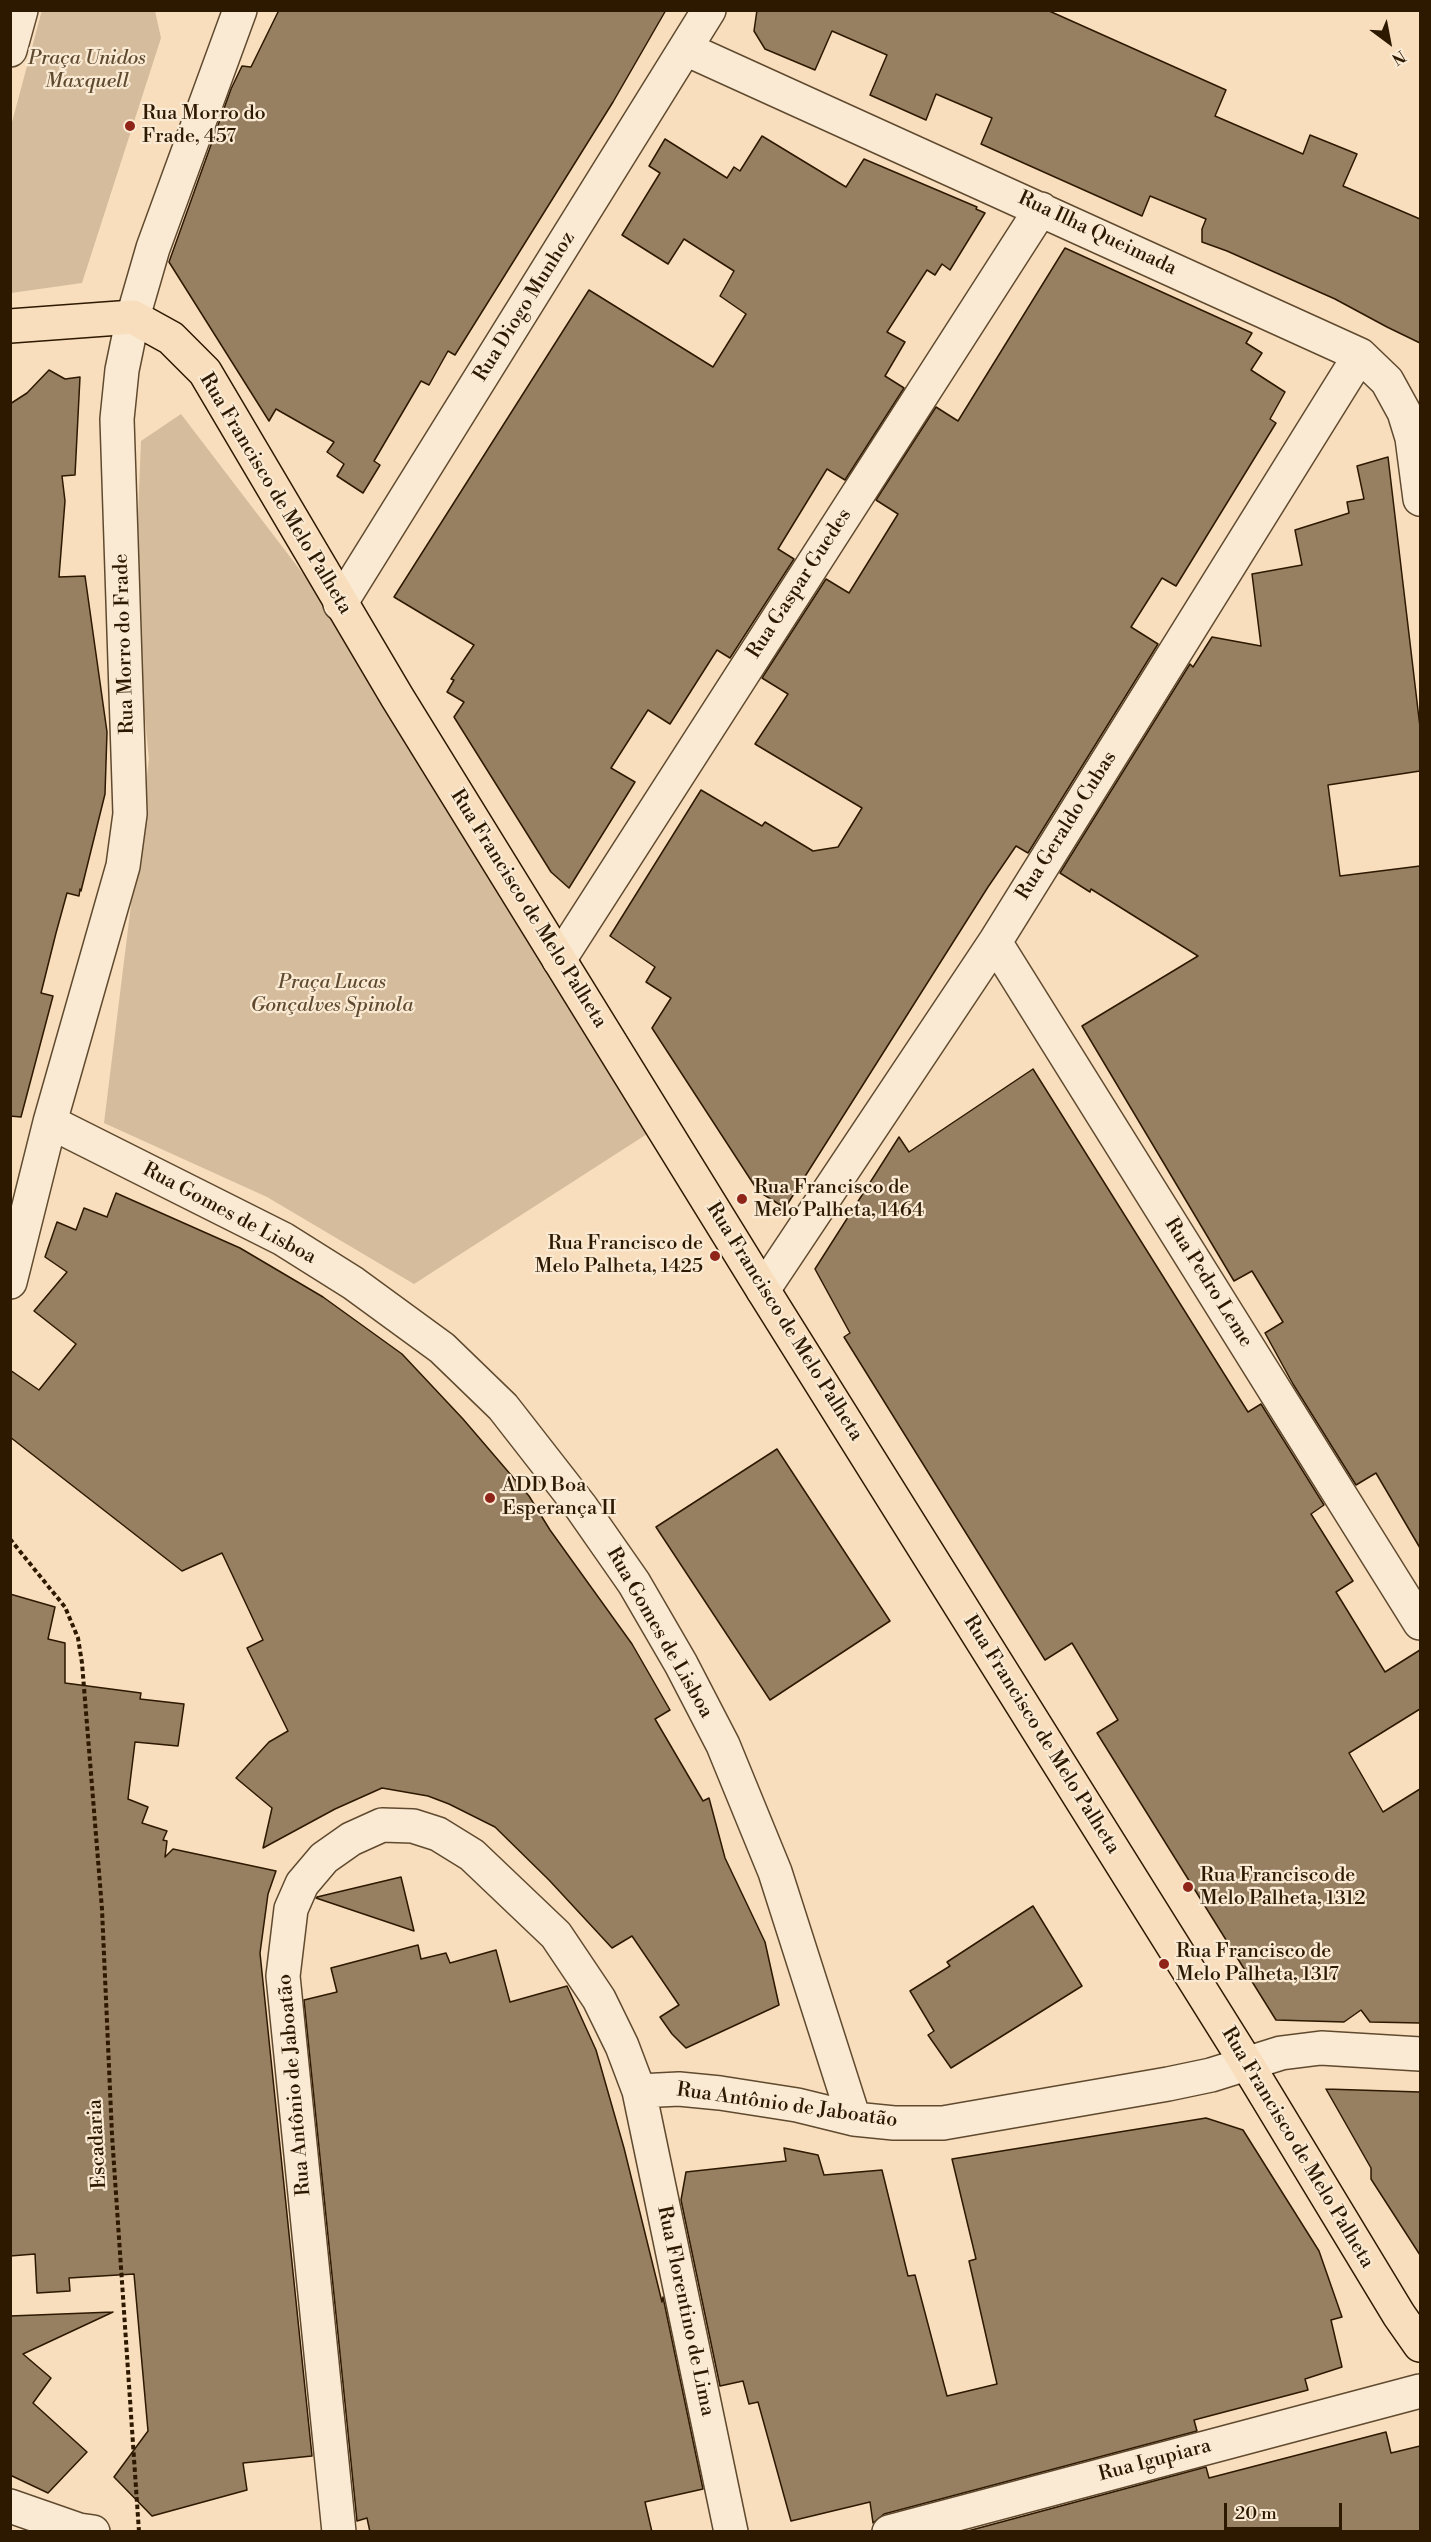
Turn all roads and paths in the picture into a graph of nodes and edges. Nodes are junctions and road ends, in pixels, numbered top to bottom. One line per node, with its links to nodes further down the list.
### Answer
1 (21, 10): 5 (street)
2 (240, 10): 7 (street, Rua Morro do Frade)
3 (709, 10): 4 (street, Rua Diogo Munhoz)
4 (686, 49): 6 (street, Rua Ilha Queimada); 11 (street, Rua Diogo Munhoz)
5 (10, 50)
6 (1041, 208): 9 (street, Rua Ilha Queimada); 13 (street, Rua Gaspar Guedes)
7 (133, 317): 8 (main road); 11 (main road, Rua Francisco de Melo Palheta); 14 (street, Rua Morro do Frade)
8 (10, 327)
9 (1360, 355): 10 (street, Rua Ilha Queimada); 12 (street, Rua Geraldo Cubas)
10 (1420, 499)
11 (340, 604): 13 (main road, Rua Francisco de Melo Palheta)
12 (995, 942): 16 (street, Rua Geraldo Cubas); 18 (street, Rua Pedro Leme)
13 (559, 960): 16 (main road, Rua Francisco de Melo Palheta)
14 (50, 1122): 15 (street, Rua Morro do Frade); 22 (street, Rua Gomes de Lisboa)
15 (10, 1282)
16 (763, 1290): 20 (main road, Rua Francisco de Melo Palheta)
17 (10, 1539): 27 (path, Escadaria)
18 (1420, 1623)
19 (1420, 2054): 20 (street, Rua Antônio de Jaboatão)
20 (1247, 2064): 22 (street, Rua Antônio de Jaboatão); 23 (main road, Rua Francisco de Melo Palheta)
21 (639, 2091): 22 (street, Rua Antônio de Jaboatão); 28 (street, Rua Antônio de Jaboatão); 29 (street, Rua Florentino de Lima)
22 (854, 2119)
23 (1420, 2345)
24 (1420, 2391): 30 (street, Rua Igupiara)
25 (10, 2506): 26 (street)
26 (93, 2532)
27 (139, 2532)
28 (339, 2532)
29 (731, 2532)
30 (889, 2532)

